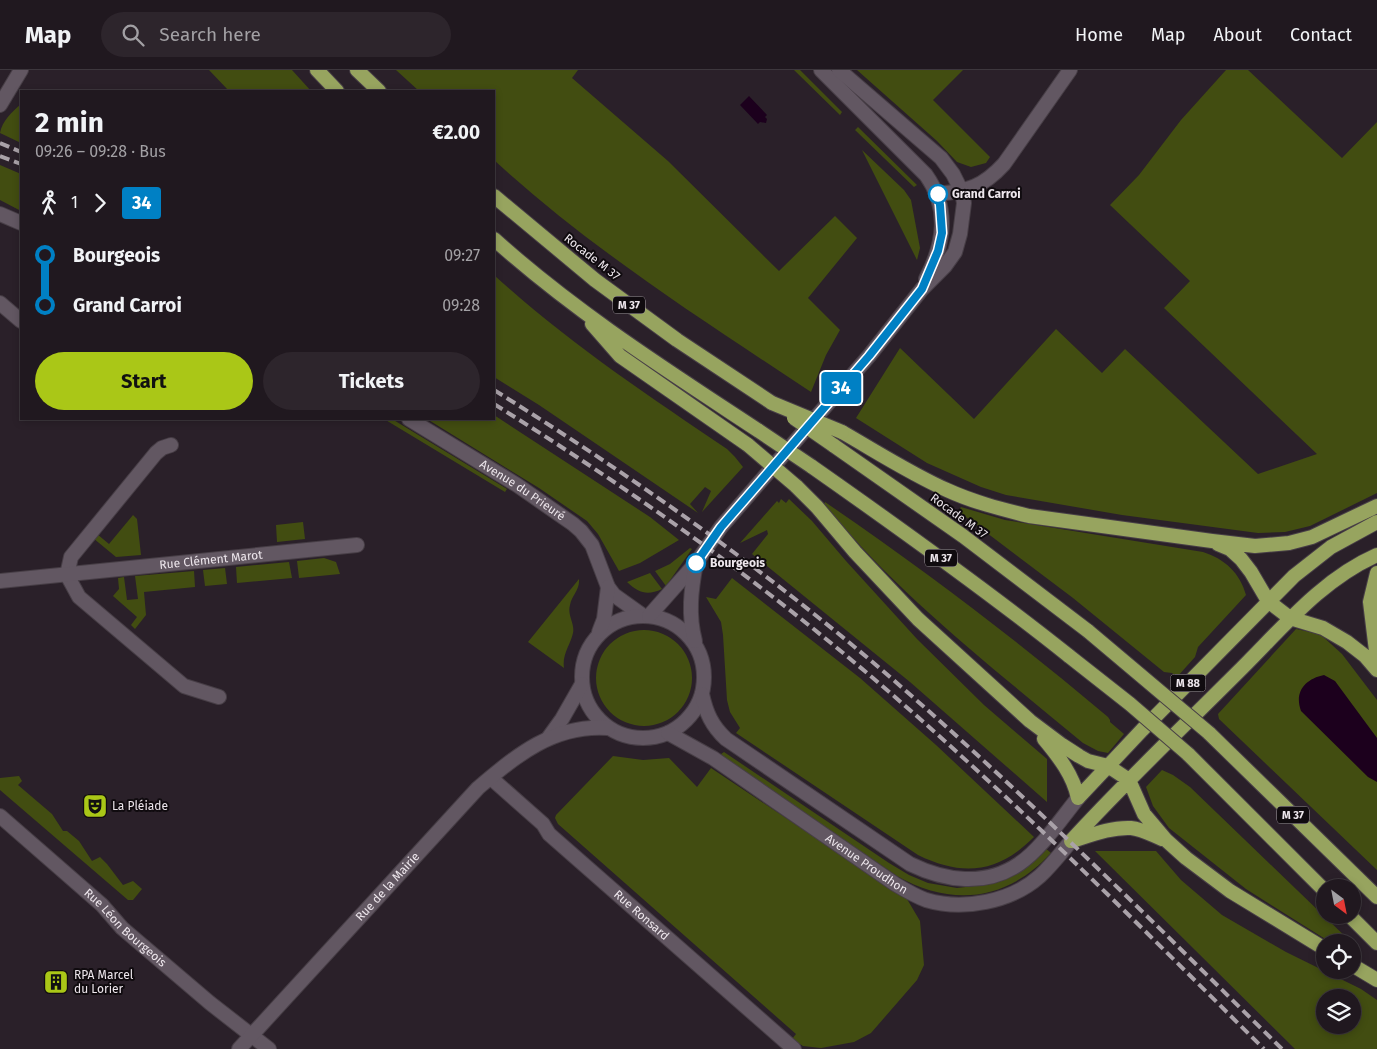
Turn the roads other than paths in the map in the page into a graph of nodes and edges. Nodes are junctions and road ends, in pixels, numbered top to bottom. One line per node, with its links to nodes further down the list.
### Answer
1 (21, 70): 9 (street)
2 (317, 70): 7 (highway)
3 (357, 70): 8 (highway)
4 (822, 70): 11 (street)
5 (840, 70): 10 (street)
6 (1070, 70): 10 (street)
7 (336, 90)
8 (378, 90)
9 (0, 105)
10 (962, 192): 11 (street); 16 (street, M 88)
11 (938, 194): 16 (street, M 88)
12 (495, 197): 20 (highway, Rocade M 37 / M 37)
13 (0, 214): 14 (street)
14 (20, 223)
15 (495, 240): 18 (highway, M 37)
16 (922, 289): 28 (street, M 88)
17 (0, 303): 19 (street)
18 (577, 306): 43 (highway, bridge); 54 (highway, M 37, bridge)
19 (20, 320)
20 (772, 403): 25 (highway, bridge); 55 (highway, Rocade M 37 / M 37, bridge)
21 (411, 420): 32 (street, Avenue du Prieuré)
22 (171, 445): 30 (street)
23 (1377, 506): 25 (highway)
24 (1377, 522): 33 (highway, M 88)
25 (1212, 541): 33 (highway)
26 (357, 545): 30 (street, Rue Clément Marot)
27 (1377, 554): 35 (highway, M 88)
28 (696, 563): 34 (street, M 88); 37 (street, M 88)
29 (1377, 573): 38 (highway)
30 (67, 575): 31 (street, Rue Clément Marot); 42 (street)
31 (0, 581)
32 (608, 587): 34 (street, Avenue du Prieuré); 36 (street, Avenue du Prieuré)
33 (1268, 601): 35 (highway); 47 (highway, M 88)
34 (646, 616): 36 (street, M 88); 37 (street, M 88)
35 (1290, 618): 39 (highway); 49 (highway, M 88)
36 (597, 636): 40 (street, M 88)
37 (696, 645): 41 (street, M 88)
38 (1377, 659)
39 (1377, 670)
40 (582, 684): 44 (street, M 88); 46 (street, Rue de la Mairie)
41 (702, 694): 45 (street, M 88); 50 (street, Avenue Proudhon / M 88)
42 (218, 697)
43 (1030, 721): 47 (highway); 50 (highway)
44 (608, 728): 45 (street, M 88); 46 (street, Rue de la Mairie)
45 (668, 733): 53 (street, Avenue Proudhon / M 88)
46 (548, 738): 48 (street, Rue de la Mairie)
47 (1108, 766): 49 (highway); 50 (highway, M 88)
48 (490, 778): 61 (street, Rue de la Mairie); 64 (street, Rue Ronsard)
49 (1129, 780): 52 (highway); 53 (highway, M 88)
50 (1078, 798)
51 (0, 816): 61 (street, Rue Léon Bourgeois)
52 (1166, 840): 53 (highway); 58 (highway)
53 (1071, 842)
54 (1316, 882)
55 (1377, 896)
56 (1358, 924): 57 (highway)
57 (1377, 943)
58 (1316, 944)
59 (1361, 970): 60 (highway)
60 (1377, 980)
61 (252, 1035): 62 (street, Rue de la Mairie); 63 (street, Rue Léon Bourgeois)
62 (239, 1049)
63 (269, 1049)
64 (794, 1049)

